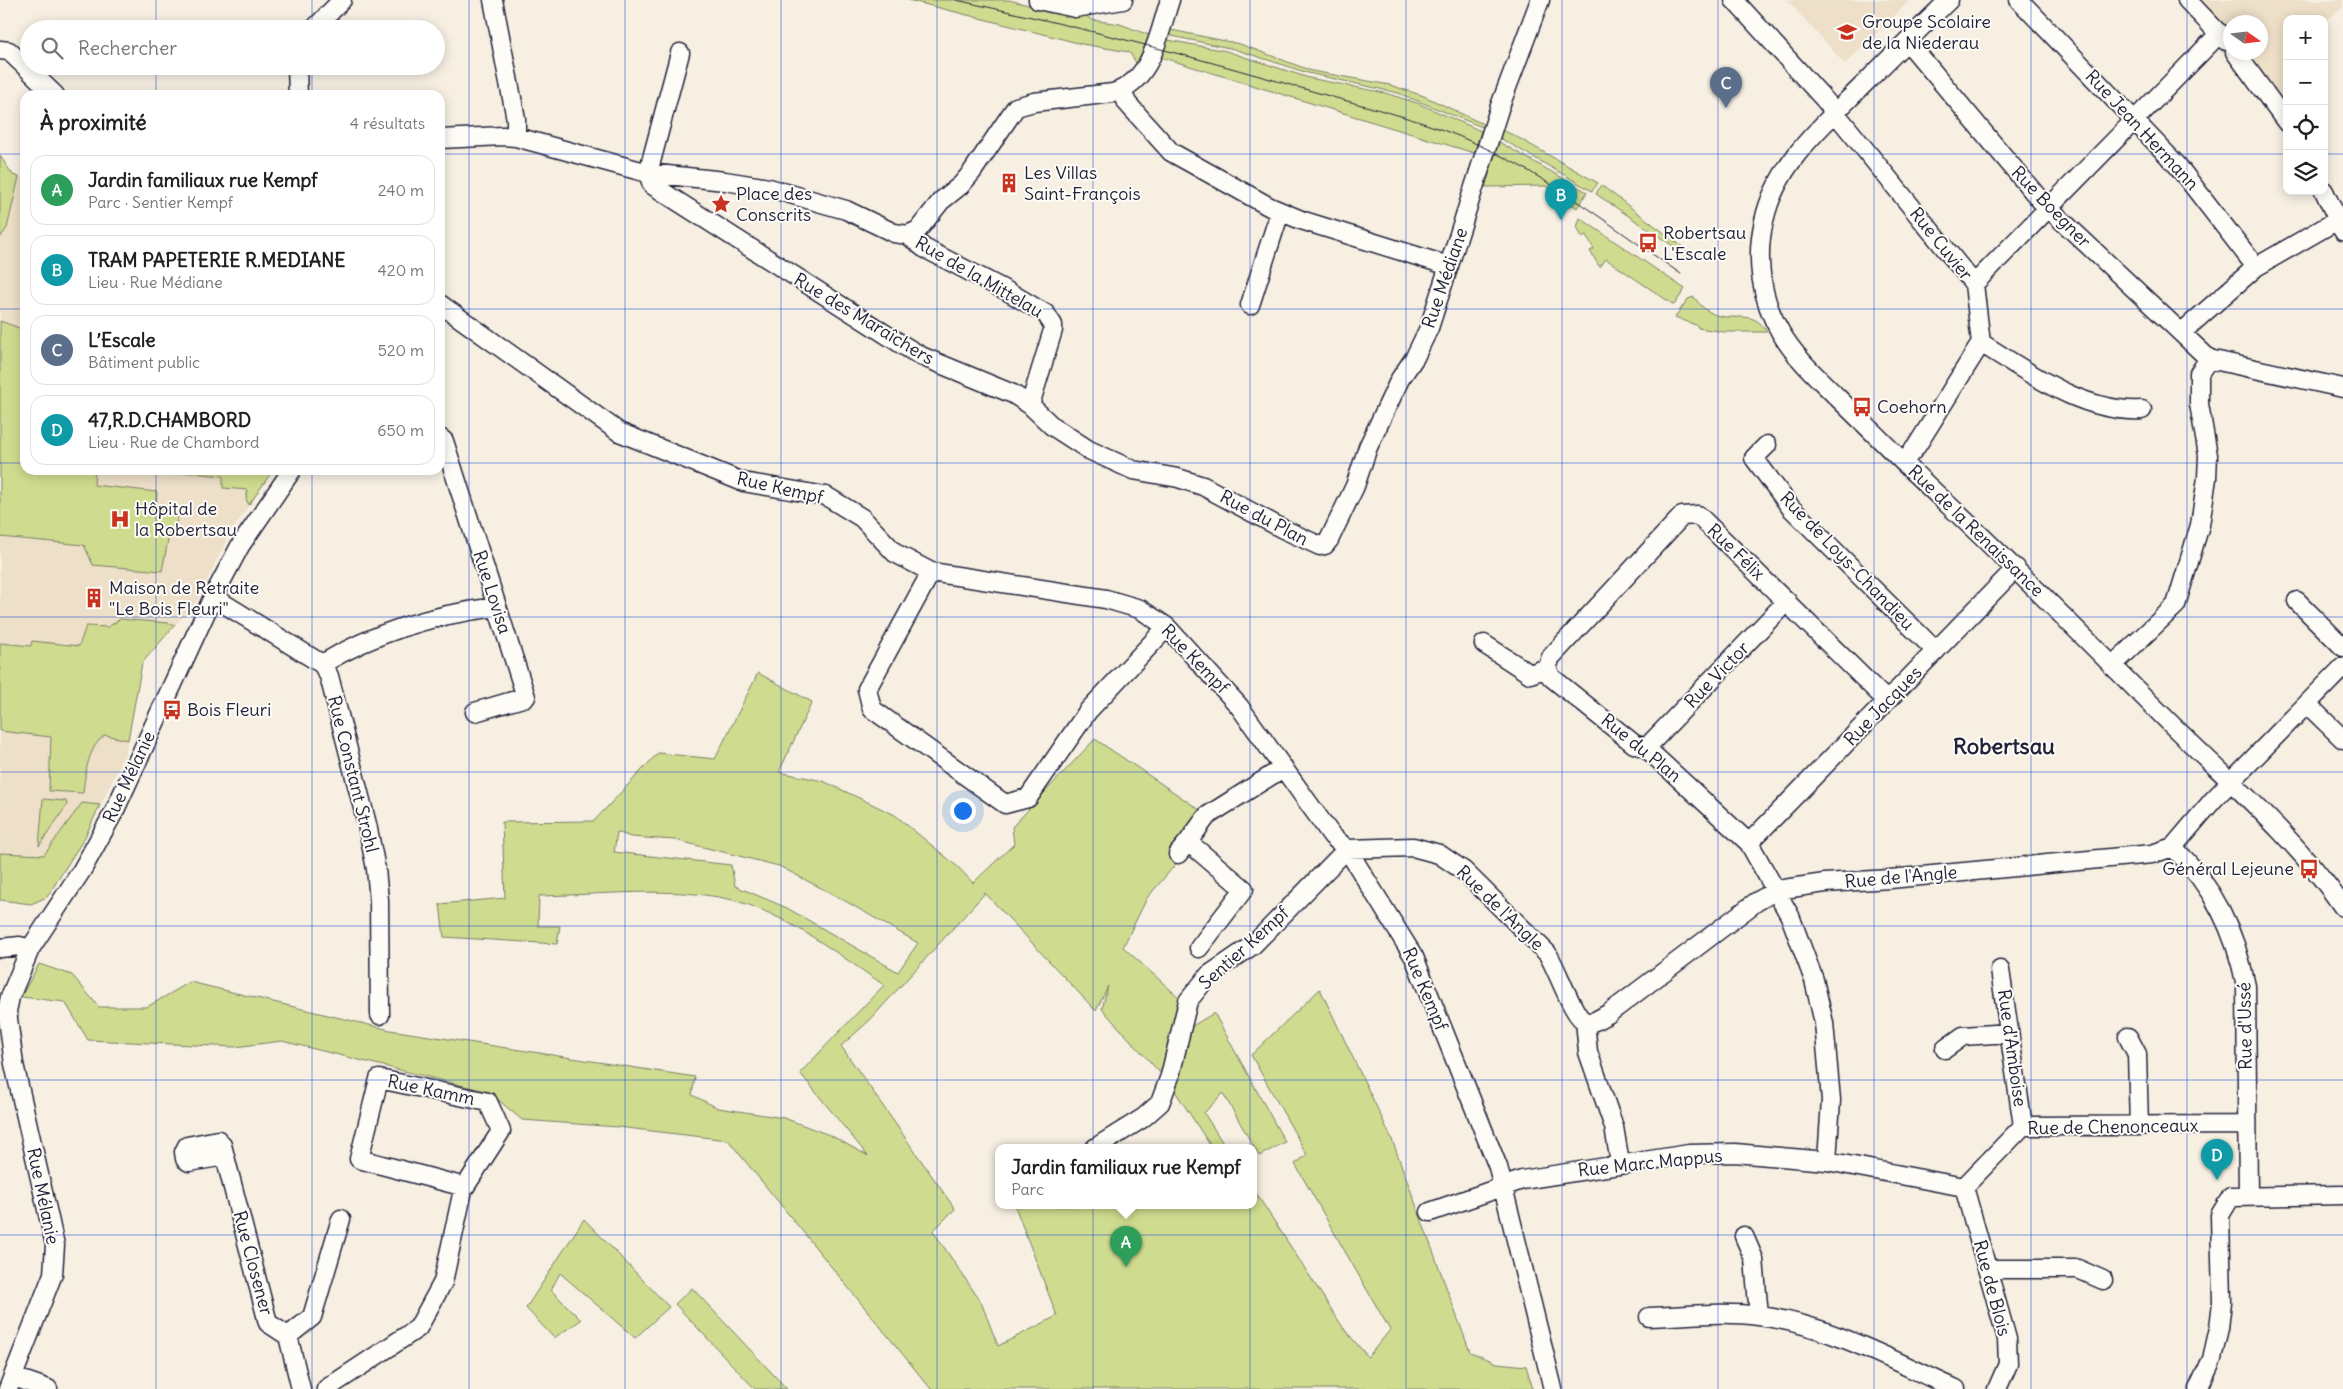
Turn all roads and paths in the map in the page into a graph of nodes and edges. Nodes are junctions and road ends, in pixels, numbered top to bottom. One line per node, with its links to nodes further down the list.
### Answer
1 (342, 0): 11 (street)
2 (493, 0): 27 (street)
3 (1038, 0): 4 (street)
4 (1122, 0)
5 (1170, 0): 23 (street)
6 (1540, 0): 35 (street, Rue Médiane)
7 (1734, 0): 24 (street, Rue Cuvier)
8 (1949, 0): 13 (street, Rue de la Renaissance)
9 (2020, 0): 26 (street, Rue Jean Hermann)
10 (2187, 0): 12 (street)
11 (323, 20)
12 (2223, 37)
13 (1907, 41): 24 (street, Rue de la Renaissance); 31 (street, Rue Boegner)
14 (2223, 41): 26 (street)
15 (5, 51): 18 (street)
16 (680, 53): 29 (street)
17 (2241, 60): 25 (street)
18 (20, 64)
19 (32, 75): 21 (street)
20 (297, 75): 22 (street)
21 (49, 90)
22 (298, 90)
23 (1122, 90): 32 (street); 34 (street)
24 (1835, 113): 37 (street, Rue Cuvier); 48 (street, Rue de la Renaissance)
25 (2283, 118)
26 (2136, 121): 31 (street); 36 (street, Rue Jean Hermann)
27 (516, 137): 28 (street); 29 (street)
28 (445, 139)
29 (648, 173): 34 (street); 44 (street, Rue des Maraîchers)
30 (2326, 195): 33 (street)
31 (2049, 209): 37 (street); 40 (street, Rue Boegner)
32 (1280, 212): 35 (street); 38 (street)
33 (2341, 222): 36 (street)
34 (908, 235): 44 (street, Rue de la Mittelau)
35 (1449, 266): 51 (street, Rue Médiane)
36 (2256, 267): 40 (street)
37 (1974, 284): 41 (street, Rue Cuvier)
38 (1250, 305)
39 (445, 308): 53 (street, Rue Kempf)
40 (2182, 332): 42 (street, Rue Boegner)
41 (1981, 343): 45 (street); 48 (street)
42 (2209, 359): 43 (street); 63 (street)
43 (2343, 388)
44 (1030, 405): 50 (street, Rue des Maraîchers)
45 (2142, 410)
46 (445, 445): 57 (street, Rue Lovisa)
47 (1767, 445): 61 (street, Rue de Loys-Chandieu)
48 (1903, 462): 52 (street, Rue de la Renaissance)
49 (289, 475): 54 (street, Rue Mélanie)
50 (1203, 486): 51 (street, Rue du Plan)
51 (1325, 545)
52 (2016, 568): 61 (street, Rue Jacques); 63 (street, Rue de la Renaissance)
53 (932, 572): 58 (street, Rue Kempf); 58 (street)
54 (213, 597): 62 (street); 80 (street, Rue Mélanie)
55 (1787, 601): 65 (street, Rue Félix); 66 (street, Rue Félix); 70 (street, Rue Victor)
56 (2297, 601): 60 (street)
57 (497, 608): 62 (street); 68 (street, Rue Lovisa)
58 (1167, 627): 71 (street, Rue Kempf)
59 (1484, 644): 65 (street)
60 (2343, 647)
61 (1936, 651): 66 (street, Rue Jacques)
62 (322, 664): 83 (street, Rue Constant Strohl)
63 (2112, 666): 72 (street, Rue de la Renaissance)
64 (2343, 667): 67 (street)
65 (1547, 668): 70 (street, Rue du Plan)
66 (1887, 701): 73 (street, Rue Jacques)
67 (2308, 704): 69 (street); 72 (street)
68 (475, 712)
69 (2343, 739)
70 (1646, 748): 73 (street, Rue du Plan)
71 (1284, 768): 75 (street, Rue Kempf); 79 (street, Sentier Kempf)
72 (2230, 782): 74 (street); 77 (street, Rue de la Renaissance)
73 (1749, 843): 76 (street, Rue du Plan)
74 (2173, 847): 76 (street, Rue de l'Angle); 88 (street, Rue d'Ussé)
75 (1348, 849): 84 (street, Rue de l'Angle); 91 (street, Sentier Kempf); 95 (street, Rue Kempf)
76 (1777, 890): 84 (street, Rue de l'Angle); 93 (street, Rue du Plan)
77 (2343, 907)
78 (0, 948): 80 (street)
79 (1199, 948)
80 (30, 949): 82 (street, Rue Mélanie)
81 (2000, 970): 85 (street, Rue d'Amboise)
82 (5, 994): 108 (street, Rue Mélanie)
83 (380, 1015)
84 (1585, 1021): 94 (street, Rue de l'Angle)
85 (2010, 1033): 87 (street); 89 (street, Rue d'Amboise)
86 (2128, 1037): 90 (street)
87 (1946, 1049)
88 (2246, 1125): 90 (street, Rue de Chenonceaux); 99 (street, Rue d'Ussé)
89 (2023, 1126): 90 (street, Rue de Chenonceaux); 97 (street, Rue de Chenonceaux)
90 (2139, 1126)
91 (1101, 1144)
92 (225, 1156): 107 (street, Rue Closener)
93 (1827, 1161): 94 (street, Rue Marc Mappus); 97 (street)
94 (1620, 1163): 95 (street, Rue Marc Mappus)
95 (1504, 1184): 100 (street, Rue Marc Mappus); 112 (street, Rue Kempf)
96 (465, 1187): 96 (street, Rue Kamm); 111 (street, Rue Kamm)
97 (1964, 1187): 103 (street, Rue de Blois)
98 (2343, 1195): 99 (street)
99 (2248, 1196): 115 (street)
100 (1430, 1212)
101 (341, 1219): 107 (street)
102 (1744, 1236): 105 (street)
103 (1987, 1269): 104 (street); 114 (street, Rue de Blois)
104 (2103, 1280)
105 (1760, 1316): 106 (street); 113 (street)
106 (1649, 1317)
107 (288, 1336): 110 (street, Rue Closener)
108 (11, 1383): 109 (street)
109 (48, 1389)
110 (301, 1389)
111 (326, 1389)
112 (1553, 1389)
113 (1956, 1389)
114 (1998, 1389)
115 (2198, 1389)

